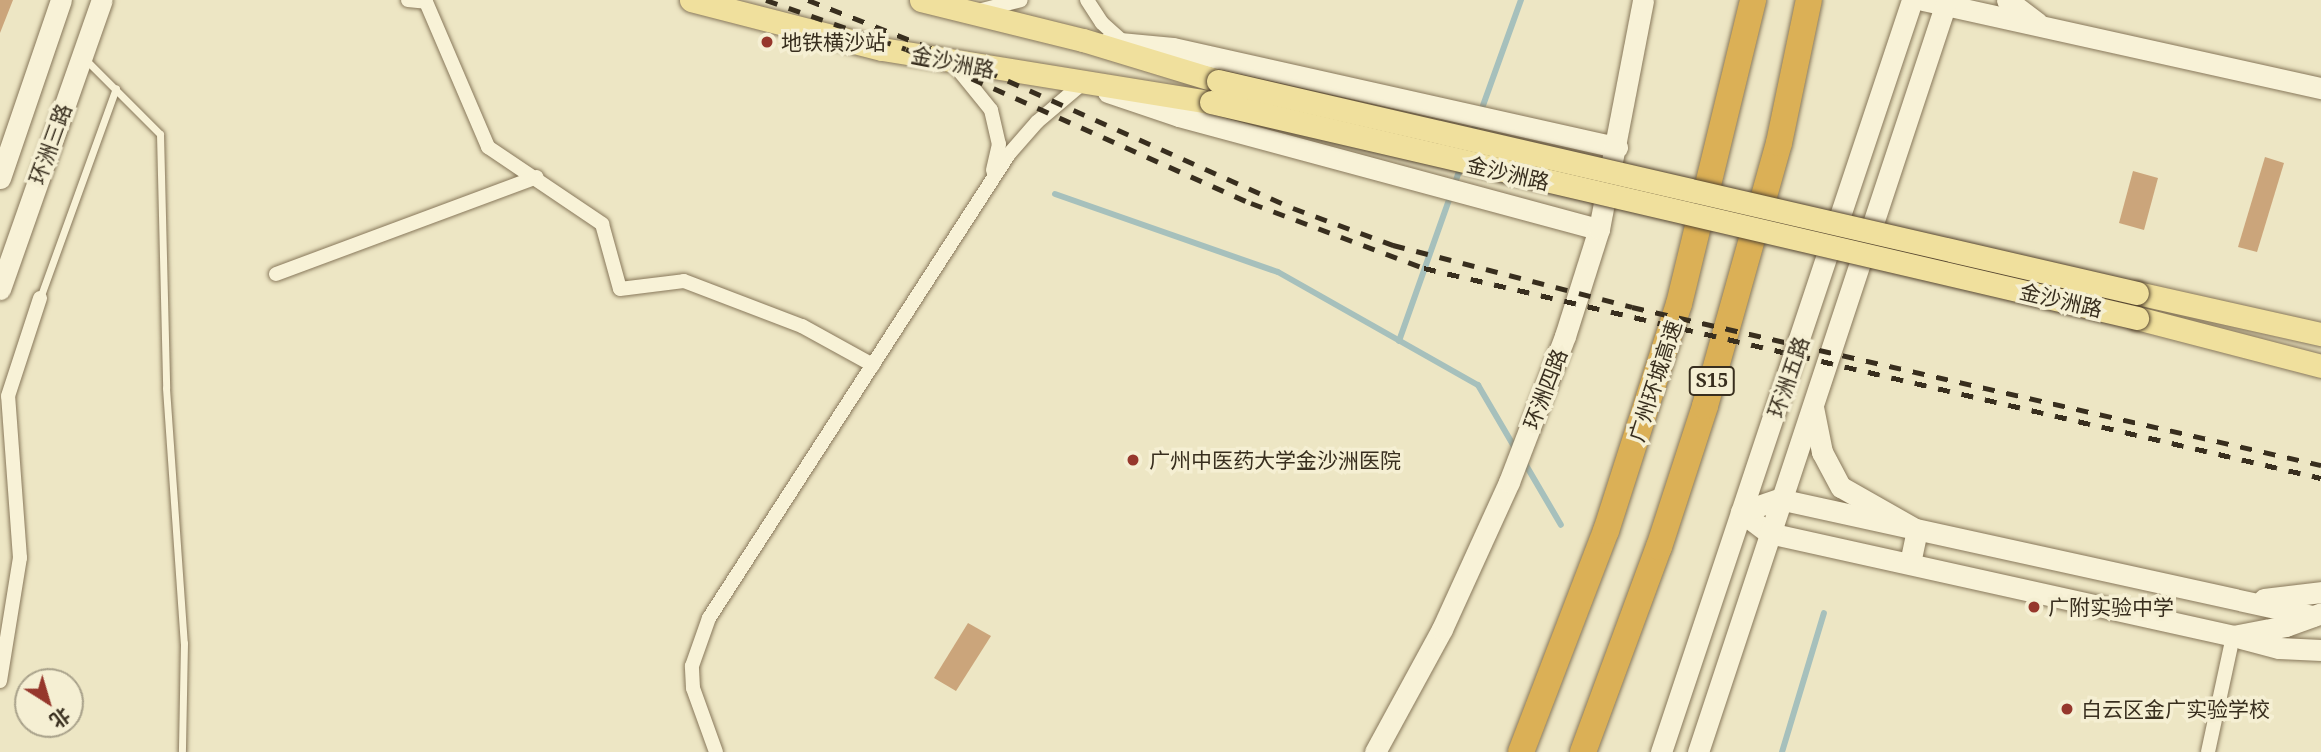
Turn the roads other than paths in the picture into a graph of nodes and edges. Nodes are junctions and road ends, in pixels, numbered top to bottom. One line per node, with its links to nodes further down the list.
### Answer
1 (61, 0): 28 (street, 环洲三路)
2 (102, 0): 19 (street, 环洲三路)
3 (408, 0): 27 (street)
4 (691, 0): 20 (main road, 金沙洲路)
5 (921, 0): 15 (main road, 金沙洲路)
6 (1021, 0): 15 (street)
7 (1087, 0): 18 (street)
8 (1643, 0): 26 (street, 环洲四路)
9 (1753, 0): 52 (highway, 广州环城高速 / S15)
10 (1810, 0): 53 (highway, S15)
11 (1912, 0): 39 (street, 环洲五路)
12 (1923, 0): 14 (street)
13 (2007, 0): 16 (street)
14 (1946, 3): 16 (street); 37 (street, 环洲五路)
15 (972, 12): 17 (main road, 金沙洲路)
16 (2051, 31): 24 (street)
17 (1083, 40): 18 (street); 21 (main road, 金沙洲路)
18 (1125, 44): 21 (street); 26 (street)
19 (82, 56): 23 (lane); 32 (street, 环洲三路)
20 (952, 62): 22 (main road, 金沙洲路); 29 (street)
21 (1151, 62): 25 (main road, 金沙洲路)
22 (1083, 83): 25 (main road, 金沙洲路); 29 (street); 30 (street)
23 (116, 88): 33 (lane); 49 (lane)
24 (2321, 88)
25 (1215, 92): 34 (main road, 金沙洲路, bridge); 36 (main road, 金沙洲路, bridge)
26 (1617, 147): 30 (street, 环洲四路)
27 (537, 177): 31 (street); 35 (street)
28 (0, 178)
29 (987, 187): 35 (street)
30 (1599, 229): 51 (street, 环洲四路)
31 (276, 274)
32 (0, 289)
33 (40, 298): 48 (street)
34 (2321, 334)
35 (873, 365): 50 (street)
36 (2321, 366)
37 (1812, 402): 38 (street, 环洲五路); 40 (street)
38 (1779, 499): 39 (street); 40 (street); 41 (street, 环洲五路)
39 (1741, 512): 41 (street); 54 (street, 环洲五路)
40 (1917, 530): 42 (street); 44 (street)
41 (1769, 533): 42 (street); 55 (street, 环洲五路)
42 (1910, 562): 46 (street)
43 (2321, 592): 44 (street)
44 (2214, 594): 45 (street)
45 (2317, 615): 46 (street)
46 (2233, 636): 47 (street); 56 (street)
47 (2321, 650)
48 (0, 681)
49 (182, 752)
50 (716, 752)
51 (1375, 752)
52 (1521, 752)
53 (1583, 752)
54 (1661, 752)
55 (1698, 752)
56 (2208, 752)

